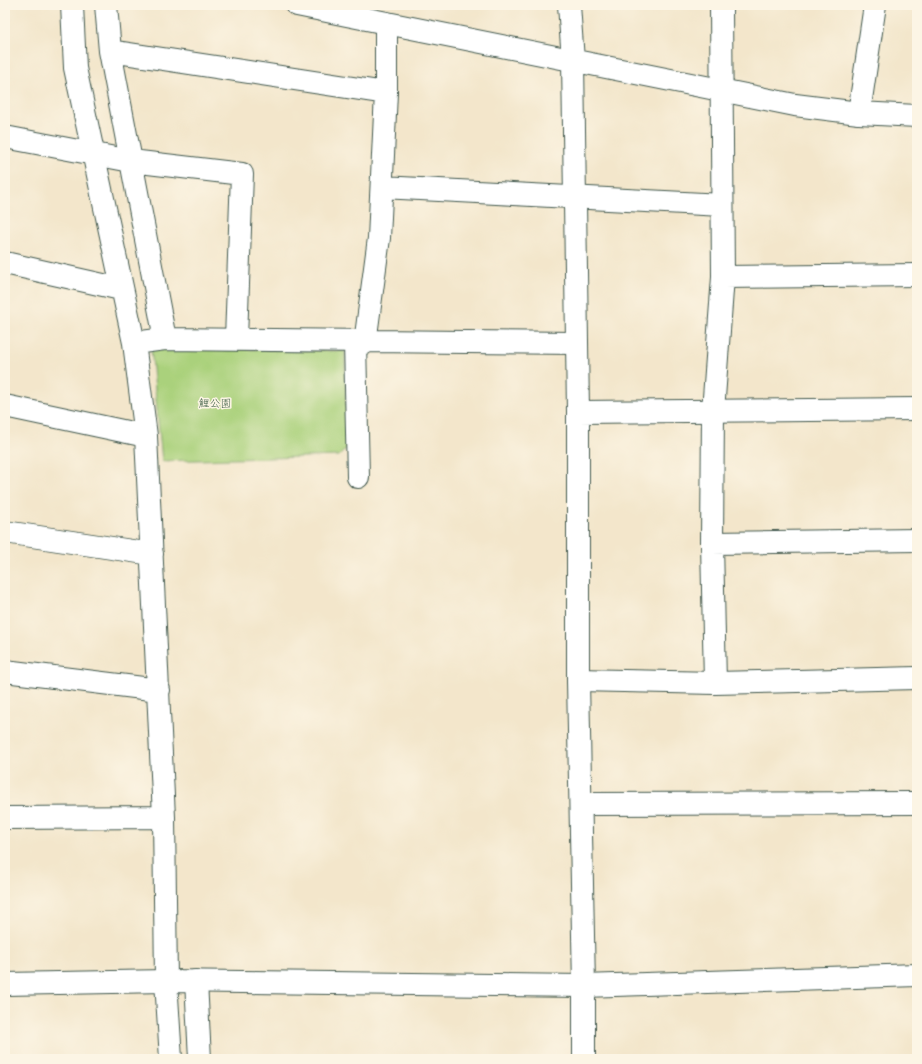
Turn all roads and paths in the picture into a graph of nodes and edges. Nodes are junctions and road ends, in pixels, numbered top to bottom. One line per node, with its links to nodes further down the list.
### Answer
1 (72, 5): 15 (street)
2 (106, 5): 8 (street)
3 (297, 5): 7 (street)
4 (569, 5): 9 (street)
5 (722, 5): 10 (street)
6 (875, 5): 12 (street)
7 (386, 23): 9 (street); 11 (street)
8 (110, 51): 11 (street); 16 (street)
9 (573, 60): 10 (street); 18 (street)
10 (722, 89): 12 (street); 19 (street)
11 (386, 93): 17 (street)
12 (859, 113): 13 (street)
13 (917, 116)
14 (5, 137): 15 (street)
15 (94, 155): 16 (street); 23 (street)
16 (131, 161): 24 (street); 25 (street)
17 (382, 187): 18 (street); 26 (street)
18 (574, 196): 19 (street); 28 (street)
19 (722, 205): 22 (street)
20 (5, 262): 23 (street)
21 (917, 276): 22 (street)
22 (723, 277): 31 (street)
23 (121, 289): 27 (street)
24 (165, 339): 25 (street); 27 (street)
25 (236, 339): 26 (street)
26 (360, 342): 28 (street); 34 (street)
27 (134, 343): 33 (street)
28 (576, 343): 32 (street)
29 (5, 406): 33 (street)
30 (917, 408): 31 (street)
31 (713, 411): 32 (street); 37 (street)
32 (578, 412): 41 (street)
33 (146, 436): 38 (street)
34 (358, 477)
35 (5, 532): 38 (street)
36 (917, 540): 37 (street)
37 (712, 543): 42 (street)
38 (152, 554): 43 (street)
39 (5, 671): 43 (street)
40 (917, 678): 42 (street)
41 (578, 680): 42 (street); 44 (street)
42 (716, 683)
43 (159, 690): 46 (street)
44 (581, 804): 45 (street); 52 (street)
45 (917, 804)
46 (164, 817): 47 (street); 49 (street)
47 (5, 818)
48 (917, 975): 52 (street)
49 (166, 981): 50 (street); 51 (street); 53 (street)
50 (196, 981): 52 (street); 54 (street)
51 (5, 984)
52 (584, 986): 55 (street)
53 (171, 1059)
54 (200, 1059)
55 (584, 1059)

